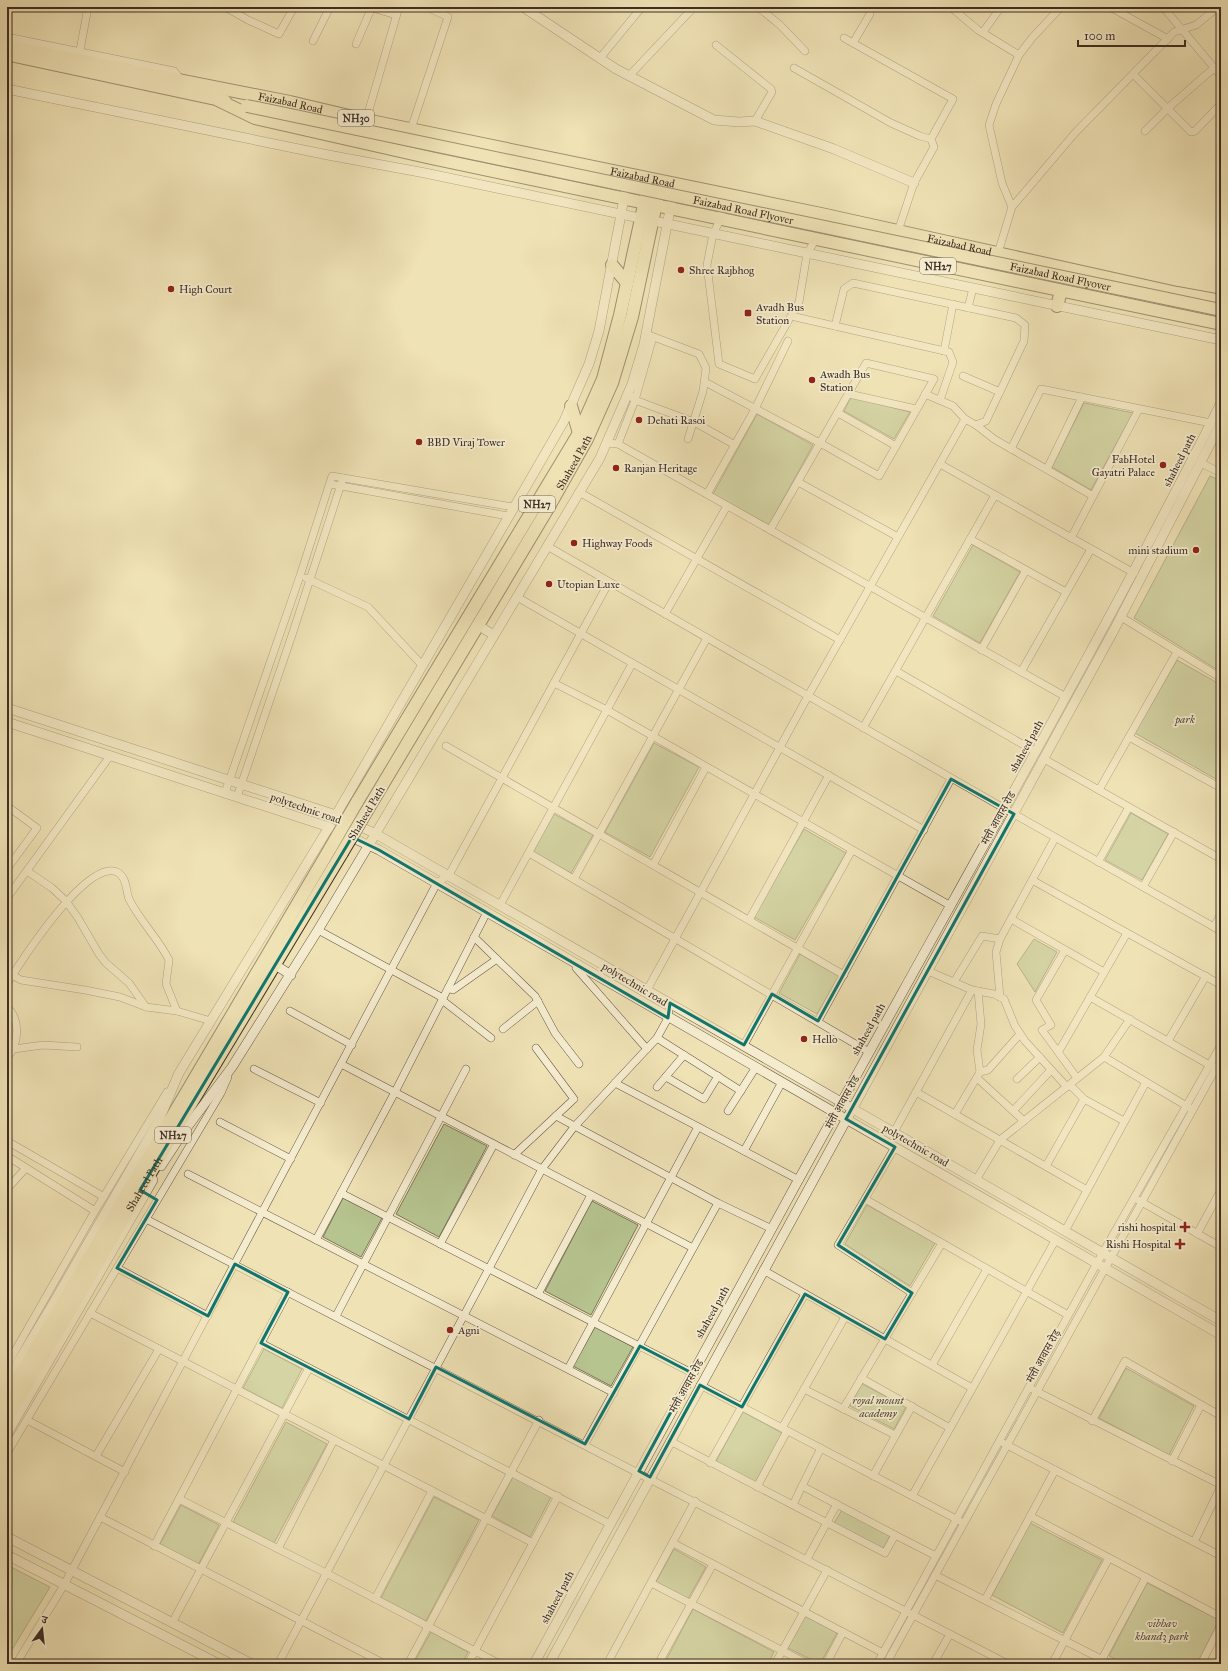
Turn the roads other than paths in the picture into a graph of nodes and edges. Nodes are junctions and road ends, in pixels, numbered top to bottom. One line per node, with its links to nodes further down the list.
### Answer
1 (88, 7): 33 (street)
2 (225, 7): 3 (street)
3 (294, 7)
4 (330, 7): 25 (street)
5 (371, 7): 19 (street); 27 (street)
6 (399, 7): 19 (street)
7 (427, 7): 46 (street)
8 (523, 7): 34 (street)
9 (694, 7): 38 (street)
10 (758, 7): 30 (street)
11 (1001, 7): 21 (street)
12 (1061, 7): 32 (street)
13 (1110, 7): 24 (street)
14 (1163, 7): 20 (street)
15 (1218, 7): 20 (street)
16 (639, 8): 34 (street)
17 (952, 8): 21 (street)
18 (870, 14): 26 (street)
19 (396, 15): 44 (street)
20 (1183, 30): 24 (street); 36 (street)
21 (983, 32): 32 (street)
22 (7, 37): 33 (street)
23 (844, 38): 26 (street)
24 (1168, 39): 37 (street)
25 (313, 41)
26 (852, 43): 48 (street)
27 (356, 44)
28 (716, 45): 45 (street)
29 (7, 46): 33 (highway, Faizabad Road / NH30)
30 (805, 51)
31 (7, 54): 41 (highway, NH30)
32 (1019, 55): 56 (street)
33 (79, 56): 44 (highway, Faizabad Road / NH30)
34 (600, 58): 38 (street)
35 (794, 68): 48 (street)
36 (1214, 68): 39 (street); 43 (street)
37 (1133, 74): 43 (street); 56 (street)
38 (629, 76): 45 (street)
39 (1221, 76)
40 (7, 89): 58 (street)
41 (218, 100): 54 (highway, NH30); 75 (highway, Faizabad Road Flyover, bridge)
42 (1221, 104): 43 (street)
43 (1168, 108): 47 (street)
44 (366, 120): 46 (highway, Faizabad Road / NH30)
45 (755, 121): 51 (street)
46 (411, 129): 49 (highway, Faizabad Road / NH30)
47 (1145, 131)
48 (931, 139): 51 (street)
49 (628, 174): 50 (highway, Faizabad Road / NH30); 54 (street)
50 (655, 180): 52 (highway, Faizabad Road / NH27); 55 (highway, Shaheed Path / NH27)
51 (914, 183): 62 (street)
52 (675, 184): 53 (highway, Faizabad Road / NH27); 57 (street)
53 (726, 194): 59 (street); 62 (highway, Faizabad Road / NH27)
54 (624, 199): 55 (highway, NH30); 58 (street)
55 (650, 205): 57 (highway, NH27); 60 (highway, Shaheed Path / NH27)
56 (1012, 207): 65 (street)
57 (671, 209): 59 (highway, NH27); 61 (street)
58 (621, 216): 60 (street); 67 (street)
59 (720, 220): 63 (street); 64 (highway, NH27)
60 (646, 221): 61 (street); 68 (highway, Shaheed Path / NH27); 342 (highway, Shaheed Path / NH27, bridge)
61 (668, 224): 63 (street); 79 (street)
62 (898, 231): 65 (highway, Faizabad Road / NH27)
63 (713, 234): 66 (street); 76 (street)
64 (815, 240): 66 (street); 70 (highway, NH27)
65 (998, 253): 71 (highway, Faizabad Road / NH27)
66 (807, 254): 69 (street); 76 (street)
67 (612, 265): 68 (highway); 93 (street)
68 (627, 283): 105 (highway, Shaheed Path / NH27)
69 (973, 288): 73 (street); 74 (street)
70 (1061, 291): 73 (highway); 77 (highway, NH27)
71 (1221, 301)
72 (953, 304): 74 (street); 78 (street); 82 (street)
73 (1057, 306): 80 (street)
74 (968, 308): 85 (street)
75 (1221, 310)
76 (791, 316): 78 (street)
77 (1221, 324)
78 (836, 326): 82 (street)
79 (649, 336): 84 (street); 86 (street); 90 (street)
80 (1221, 340)
81 (788, 341): 95 (street)
82 (944, 351): 91 (street)
83 (963, 376): 85 (street)
84 (705, 382): 95 (street); 100 (street)
85 (1000, 392): 103 (street)
86 (628, 394): 90 (street); 98 (street)
87 (848, 394): 88 (street); 96 (street); 97 (street)
88 (925, 394): 91 (street); 96 (street)
89 (1082, 397): 94 (street); 112 (street); 115 (street)
90 (635, 400): 100 (street); 104 (street)
91 (940, 400): 99 (street)
92 (1221, 403): 101 (street, shaheed path)
93 (571, 406): 105 (highway); 127 (street)
94 (1139, 408): 101 (street); 124 (street)
95 (755, 409): 108 (street); 110 (street)
96 (916, 409): 111 (street)
97 (838, 412): 108 (street); 111 (street)
98 (619, 414): 104 (street); 107 (street)
99 (965, 419): 103 (street); 114 (street)
100 (694, 422): 106 (street); 110 (street)
101 (1211, 423): 125 (street, shaheed path)
102 (1221, 423): 113 (street, मंत्ती आवास रोड)
103 (976, 425): 112 (street)
104 (624, 430): 109 (street)
105 (579, 433): 324 (highway, Shaheed Path / NH27, bridge)
106 (688, 439)
107 (606, 443): 109 (street); 121 (street)
108 (820, 443): 111 (street); 118 (street)
109 (618, 444): 122 (street)
110 (735, 445): 122 (street)
111 (896, 446)
112 (1012, 449): 115 (street)
113 (1201, 463): 116 (street); 125 (street, मंत्ती आवास रोड)
114 (940, 464): 123 (street); 130 (street)
115 (1047, 469): 124 (street)
116 (1221, 473)
117 (343, 478): 119 (street); 120 (street); 127 (street)
118 (798, 482): 129 (street); 130 (street)
119 (330, 484): 120 (street); 138 (street)
120 (340, 486): 128 (street); 139 (street)
121 (579, 492): 133 (street); 135 (street)
122 (707, 494): 126 (street)
123 (995, 495): 131 (street); 132 (street)
124 (1093, 496): 131 (street)
125 (1174, 505): 137 (street, shaheed path); 145 (street, मंत्ती आवास रोड)
126 (727, 506): 129 (street); 135 (street)
127 (513, 507): 128 (street)
128 (508, 516): 155 (street)
129 (770, 530): 141 (street)
130 (898, 537): 141 (street)
131 (1071, 538): 134 (street)
132 (970, 539): 136 (street); 146 (street)
133 (547, 546): 140 (street); 143 (street)
134 (1091, 549): 137 (street); 142 (street)
135 (696, 559): 144 (street); 151 (street)
136 (1026, 570): 142 (street); 152 (street)
137 (1134, 573): 162 (street, shaheed path)
138 (300, 576): 139 (street); 180 (street)
139 (310, 579): 155 (street); 181 (street)
140 (609, 582): 144 (street); 148 (street)
141 (870, 587): 146 (street); 151 (street)
142 (1066, 592): 157 (street)
143 (517, 596): 148 (street); 149 (street)
144 (665, 614): 150 (street)
145 (1121, 617): 153 (street); 174 (street, मंत्ती आवास रोड)
146 (926, 618): 152 (street); 156 (street)
147 (484, 629): 149 (street)
148 (581, 634): 154 (street); 159 (street)
149 (494, 635): 197 (street)
150 (707, 638): 160 (street); 161 (street)
151 (840, 640): 161 (street)
152 (981, 650): 157 (street)
153 (1177, 652): 158 (street); 168 (street)
154 (632, 664): 160 (street); 164 (street)
155 (422, 665): 192 (street)
156 (896, 671): 166 (street); 172 (street)
157 (1021, 672): 162 (street)
158 (1221, 678)
159 (554, 683): 164 (street); 178 (street)
160 (678, 690): 167 (street); 170 (street)
161 (808, 696): 166 (street); 170 (street)
162 (1066, 698): 172 (street, shaheed path)
163 (7, 708): 171 (street)
164 (607, 710): 167 (street); 189 (street)
165 (7, 722): 173 (street, polytechnic road)
166 (863, 728): 179 (street)
167 (653, 737): 176 (street); 198 (street)
168 (1129, 737): 182 (street); 183 (street)
169 (446, 746): 178 (street)
170 (780, 747): 177 (street); 185 (street)
171 (136, 750): 175 (street); 180 (street)
172 (1036, 752): 190 (street, shaheed path)
173 (110, 756): 175 (street, polytechnic road); 207 (street)
174 (1044, 760): 183 (street); 191 (street, मंत्ती आवास रोड)
175 (132, 763): 184 (street, polytechnic road)
176 (706, 767): 185 (street); 205 (street)
177 (829, 775): 193 (street); 195 (street)
178 (502, 778): 189 (street); 208 (street)
179 (951, 778): 190 (street); 195 (street)
180 (229, 780): 181 (street); 184 (street)
181 (241, 784): 186 (street); 192 (street)
182 (1221, 788)
183 (1099, 790): 188 (street)
184 (225, 793): 186 (street, polytechnic road)
185 (754, 795): 193 (street); 214 (street)
186 (237, 797): 194 (street, polytechnic road)
187 (7, 806): 206 (street)
188 (1129, 807): 196 (street); 204 (street)
189 (554, 808): 198 (street); 202 (street)
190 (1005, 809): 191 (street); 218 (street, shaheed path)
191 (1014, 814): 199 (street); 236 (street, मंत्ती आवास रोड)
192 (336, 815): 197 (street)
193 (803, 822): 201 (street); 222 (street)
194 (329, 827): 200 (street, polytechnic road); 260 (street)
195 (924, 830): 209 (street)
196 (1174, 832): 203 (street); 213 (street)
197 (376, 834): 200 (street); 208 (street)
198 (599, 834): 205 (street); 210 (street)
199 (1056, 838): 204 (street); 211 (street)
200 (369, 845): 212 (street, polytechnic road); 224 (street)
201 (852, 850): 209 (street); 230 (street)
202 (529, 853): 210 (street); 217 (street)
203 (1221, 859)
204 (1098, 862): 213 (street)
205 (653, 865): 214 (street)
206 (7, 868)
207 (27, 870): 215 (street); 216 (street)
208 (448, 875): 212 (street); 217 (street)
209 (898, 876): 218 (street); 240 (street)
210 (574, 879): 228 (street)
211 (1032, 880): 221 (street); 226 (street)
212 (437, 883): 219 (street, polytechnic road); 235 (street)
213 (1143, 887): 223 (street)
214 (701, 892): 222 (street); 228 (street)
215 (7, 898)
216 (66, 901): 238 (street); 255 (street); 256 (street)
217 (500, 905): 246 (street)
218 (951, 906): 275 (street, shaheed path)
219 (487, 912): 227 (street); 233 (street, polytechnic road)
220 (1221, 914): 223 (street)
221 (1011, 919): 229 (street); 231 (street)
222 (749, 920): 230 (street)
223 (1214, 927): 225 (street)
224 (318, 930): 235 (street); 239 (street)
225 (1221, 930)
226 (1127, 932): 237 (street); 241 (street)
227 (474, 937): 232 (street); 245 (street)
228 (675, 938): 246 (street); 248 (street)
229 (1000, 938): 242 (street); 249 (street)
230 (798, 948): 240 (street); 248 (street)
231 (1065, 950): 237 (street); 274 (street)
232 (497, 959): 245 (street); 252 (street)
233 (579, 964): 258 (street, polytechnic road); 273 (street)
234 (280, 968): 239 (street)
235 (391, 971): 251 (street); 267 (street)
236 (928, 971): 242 (street); 306 (street, मंत्ती आवास रोड)
237 (1104, 972): 250 (street)
238 (10, 974): 243 (street); 255 (street)
239 (291, 974): 283 (street)
240 (844, 975): 261 (street)
241 (1206, 976): 244 (street); 266 (street)
242 (954, 982): 247 (street)
243 (7, 984)
244 (1221, 985)
245 (448, 988): 251 (street)
246 (647, 990): 253 (street)
247 (975, 990): 249 (street); 290 (street); 302 (street)
248 (772, 994): 261 (street); 268 (street)
249 (1000, 997): 263 (street)
250 (1090, 997): 259 (street); 274 (street)
251 (443, 999): 264 (street); 301 (street)
252 (538, 1001): 262 (street); 282 (street)
253 (670, 1003): 258 (street); 268 (street)
254 (7, 1007): 272 (street)
255 (146, 1007): 256 (street)
256 (176, 1011): 260 (street)
257 (290, 1011): 267 (street)
258 (668, 1018): 265 (street); 284 (street, polytechnic road)
259 (1130, 1019): 266 (street); 278 (street)
260 (211, 1021): 289 (street)
261 (818, 1021): 275 (street)
262 (503, 1029)
263 (1020, 1034): 277 (street); 290 (street)
264 (490, 1038)
265 (657, 1038): 273 (street); 276 (street)
266 (1168, 1041): 285 (street)
267 (352, 1045): 281 (street)
268 (744, 1045): 304 (street)
269 (1221, 1045): 285 (street)
270 (77, 1047): 272 (street)
271 (536, 1048): 312 (street)
272 (14, 1049): 279 (street)
273 (647, 1049): 297 (street)
274 (1059, 1051): 293 (street)
275 (870, 1052): 304 (street, shaheed path)
276 (684, 1055): 291 (street); 292 (street)
277 (1040, 1057): 288 (street); 294 (street)
278 (1104, 1057): 293 (street); 296 (street)
279 (7, 1058)
280 (1221, 1059): 285 (street, मंत्ती आवास रोड़)
281 (341, 1064): 301 (street); 305 (street)
282 (580, 1064)
283 (232, 1067): 321 (street); 325 (street)
284 (756, 1067): 295 (street, polytechnic road); 300 (street)
285 (1213, 1067): 307 (street, मंत्ती आवास रोड़)
286 (254, 1069): 305 (street)
287 (466, 1069): 313 (street)
288 (1051, 1070): 298 (street); 309 (street)
289 (179, 1073): 324 (street); 345 (street)
290 (979, 1075): 309 (street); 311 (street)
291 (666, 1076): 292 (street); 299 (street)
292 (718, 1076): 300 (street)
293 (1077, 1078): 298 (street)
294 (1017, 1079)
295 (782, 1082): 310 (street, polytechnic road); 328 (street)
296 (1146, 1082): 307 (street); 316 (street)
297 (614, 1083): 318 (street); 319 (street)
298 (1069, 1086): 303 (street); 315 (street)
299 (657, 1087)
300 (741, 1091): 308 (street)
301 (395, 1092): 313 (street); 343 (street)
302 (916, 1092): 311 (street); 320 (street)
303 (1084, 1099): 316 (street); 332 (street)
304 (842, 1102): 306 (street); 310 (street, shaheed path)
305 (320, 1103): 331 (street)
306 (852, 1108): 314 (street, मंत्ती आवास रोड); 320 (street)
307 (1190, 1108): 346 (street); 348 (street, मंत्ती आवास रोड़)
308 (728, 1111)
309 (1014, 1111): 315 (street)
310 (836, 1113): 314 (street, polytechnic road); 337 (street, shaheed path)
311 (956, 1114): 322 (street)
312 (556, 1116): 318 (street); 329 (street)
313 (442, 1117): 326 (street); 352 (street)
314 (846, 1119): 327 (street, polytechnic road); 371 (street, मंत्ती आवास रोड)
315 (1024, 1121): 322 (street)
316 (1124, 1121): 340 (street)
317 (220, 1122): 331 (street)
318 (574, 1127): 334 (street); 336 (street)
319 (698, 1127): 328 (street); 336 (street)
320 (894, 1132): 338 (street)
321 (179, 1138): 325 (street); 342 (street)
322 (1000, 1140): 332 (street); 338 (street)
323 (7, 1141): 345 (street)
324 (150, 1144): 398 (street); 406 (highway, Shaheed Path / NH27)
325 (190, 1144): 353 (street)
326 (494, 1144): 329 (street); 361 (street)
327 (895, 1147): 347 (street); 358 (street, polytechnic road)
328 (744, 1151): 337 (street)
329 (514, 1155): 334 (street)
330 (7, 1156): 333 (street)
331 (291, 1158): 351 (street)
332 (1046, 1166): 340 (street)
333 (26, 1168): 339 (street); 350 (street)
334 (542, 1169): 344 (street); 369 (street)
335 (188, 1174): 351 (street)
336 (669, 1177): 349 (street); 354 (street)
337 (799, 1180): 355 (street, shaheed path)
338 (976, 1180): 356 (street)
339 (7, 1189)
340 (1087, 1190): 356 (street)
341 (1221, 1190): 357 (street)
342 (143, 1192): 413 (highway, Shaheed Path / NH27); 420 (street)
343 (341, 1193): 352 (street); 359 (street)
344 (591, 1195): 354 (street); 375 (street)
345 (104, 1197): 350 (street)
346 (1134, 1198): 348 (street); 364 (street)
347 (865, 1199): 360 (street); 374 (street)
348 (1141, 1202): 357 (street); 364 (street, मंत्ती आवास रोड़)
349 (718, 1203): 355 (street); 363 (street)
350 (95, 1211): 391 (street)
351 (262, 1212): 359 (street); 365 (street)
352 (388, 1217): 361 (street); 366 (street)
353 (146, 1219): 365 (street); 368 (street)
354 (645, 1223): 363 (street); 384 (street)
355 (772, 1229): 396 (street, shaheed path)
356 (1064, 1231): 364 (street)
357 (1197, 1234): 362 (street)
358 (1056, 1239): 367 (street, polytechnic road); 372 (street)
359 (316, 1240): 366 (street)
360 (942, 1243): 370 (street); 374 (street)
361 (440, 1244): 369 (street)
362 (1221, 1247)
363 (693, 1248): 388 (street)
364 (1107, 1255): 367 (street, मंत्ती आवास रोड़); 383 (street)
365 (235, 1264): 373 (street); 380 (street)
366 (363, 1264): 378 (street); 381 (street)
367 (1101, 1266): 379 (street); 385 (street, polytechnic road); 405 (street, मंत्ती आवास रोड़)
368 (117, 1268): 377 (street); 380 (street)
369 (488, 1269): 375 (street); 378 (street)
370 (988, 1269): 372 (street); 392 (street)
371 (763, 1270): 376 (street); 399 (street, मंत्ती आवास रोड)
372 (1026, 1291): 379 (street); 401 (street)
373 (288, 1292): 381 (street); 387 (street)
374 (912, 1293): 386 (street)
375 (538, 1294): 384 (street)
376 (805, 1294): 382 (street); 409 (street)
377 (90, 1313): 389 (street); 415 (street)
378 (464, 1315): 393 (street); 395 (street)
379 (1068, 1315): 400 (street)
380 (208, 1316): 390 (street)
381 (336, 1316): 393 (street)
382 (845, 1317): 386 (street); 403 (street)
383 (1221, 1321)
384 (592, 1322): 388 (street); 395 (street)
385 (1221, 1335)
386 (885, 1339): 392 (street); 397 (street)
387 (261, 1343): 394 (street); 402 (street)
388 (640, 1346): 396 (street); 404 (street)
389 (159, 1349): 390 (street); 429 (street)
390 (183, 1362): 402 (street); 434 (street)
391 (7, 1365)
392 (932, 1365): 401 (street)
393 (436, 1367): 414 (street); 416 (street)
394 (309, 1368): 411 (street); 414 (street)
395 (568, 1369): 404 (street)
396 (692, 1373): 436 (street, shaheed path)
397 (861, 1378): 408 (street); 410 (street)
398 (7, 1380)
399 (700, 1385): 409 (street); 423 (street, मंत्ती आवास रोड)
400 (1029, 1387): 405 (street); 424 (street)
401 (972, 1388): 418 (street)
402 (237, 1390): 411 (street); 445 (street)
403 (804, 1390): 410 (street); 419 (street)
404 (614, 1393): 425 (street)
405 (1036, 1393): 417 (street); 426 (street, मंत्ती आवास रोड़)
406 (7, 1396)
407 (1201, 1405): 412 (street); 417 (street); 430 (street)
408 (912, 1406): 418 (street); 421 (street)
409 (742, 1407): 419 (street); 431 (street)
410 (844, 1409): 421 (street)
411 (285, 1415): 422 (street); 455 (street)
412 (1221, 1416)
413 (7, 1418)
414 (409, 1419): 432 (street); 435 (street)
415 (27, 1420): 428 (street); 429 (street)
416 (539, 1420): 425 (street); 435 (street)
417 (1092, 1421): 430 (street)
418 (950, 1428): 444 (street)
419 (785, 1429): 427 (street); 441 (street)
420 (7, 1434)
421 (895, 1435): 437 (street)
422 (334, 1440): 432 (street); 463 (street)
423 (670, 1441): 431 (street); 438 (street, मंत्ती आवास रोड)
424 (999, 1441): 426 (street); 452 (street)
425 (585, 1444): 436 (street)
426 (1007, 1445): 433 (street); 454 (street, मंत्ती आवास रोड़)
427 (821, 1448): 437 (street); 439 (street)
428 (7, 1453)
429 (96, 1456): 434 (street)
430 (1172, 1461): 440 (street)
431 (710, 1463): 441 (street)
432 (384, 1466): 442 (street); 473 (street)
433 (1055, 1470): 449 (street); 459 (street)
434 (125, 1472): 450 (street)
435 (512, 1472): 443 (street); 451 (street)
436 (638, 1472): 438 (street); 456 (street, shaheed path)
437 (873, 1476): 444 (street)
438 (650, 1477): 446 (street); 505 (street, मंत्ती आवास रोड)
439 (802, 1486): 447 (street); 448 (street)
440 (1221, 1486): 459 (street)
441 (757, 1487): 448 (street)
442 (432, 1491): 451 (street); 478 (street)
443 (558, 1496): 456 (street); 460 (street)
444 (912, 1496): 452 (street)
445 (179, 1499): 455 (street); 462 (street)
446 (695, 1501): 461 (street); 468 (street)
447 (837, 1504): 453 (street); 457 (street)
448 (792, 1505): 453 (street)
449 (1030, 1516): 467 (street); 479 (street)
450 (100, 1517): 462 (street); 472 (street)
451 (486, 1519): 460 (street); 488 (street)
452 (956, 1519): 454 (street); 465 (street)
453 (827, 1523): 457 (street); 468 (street)
454 (964, 1523): 474 (street, मंत्ती आवास रोड़)
455 (227, 1524): 463 (street); 470 (street)
456 (610, 1524): 504 (street, shaheed path)
457 (895, 1535): 465 (street)
458 (7, 1537): 472 (street)
459 (1194, 1542): 466 (street)
460 (533, 1543): 492 (street)
461 (673, 1543): 469 (street); 476 (street)
462 (154, 1546): 470 (street)
463 (278, 1549): 473 (street)
464 (7, 1555): 477 (street)
465 (936, 1556): 481 (street)
466 (1221, 1556)
467 (1109, 1558): 475 (street); 491 (street)
468 (807, 1560): 471 (street)
469 (713, 1564): 480 (street); 482 (street)
470 (201, 1570): 485 (street); 486 (street)
471 (827, 1570): 481 (street); 482 (street)
472 (72, 1571): 477 (street); 486 (street)
473 (326, 1574): 478 (street); 485 (street)
474 (935, 1575): 479 (street); 483 (street, मंत्ती आवास रोड़)
475 (1146, 1577): 484 (street); 495 (street)
476 (651, 1583): 480 (street); 506 (street)
477 (64, 1585): 496 (street); 497 (street)
478 (375, 1599): 488 (street)
479 (985, 1600): 491 (street)
480 (691, 1604): 493 (street); 507 (street)
481 (906, 1611): 483 (street); 494 (street)
482 (804, 1612): 489 (street); 493 (street)
483 (913, 1615): 490 (street); 512 (street, मंत्ती आवास रोड़)
484 (1221, 1617)
485 (302, 1620): 499 (street); 500 (street)
486 (172, 1623): 498 (street)
487 (1221, 1625): 517 (street)
488 (428, 1626): 492 (street); 501 (street)
489 (843, 1632): 494 (street); 510 (street)
490 (950, 1634): 513 (street); 514 (street)
491 (1065, 1640): 495 (street); 515 (street)
492 (475, 1651): 502 (street); 503 (street)
493 (782, 1651): 508 (street); 509 (street)
494 (883, 1653): 511 (street)
495 (1102, 1660): 516 (street)
496 (16, 1664)
497 (219, 1664)
498 (252, 1664)
499 (278, 1664)
500 (386, 1664)
501 (408, 1664)
502 (468, 1664)
503 (500, 1664)
504 (534, 1664)
505 (549, 1664)
506 (607, 1664)
507 (658, 1664)
508 (775, 1664)
509 (808, 1664)
510 (826, 1664)
511 (877, 1664)
512 (886, 1664)
513 (933, 1664)
514 (1008, 1664)
515 (1052, 1664)
516 (1111, 1664)
517 (1201, 1664)

